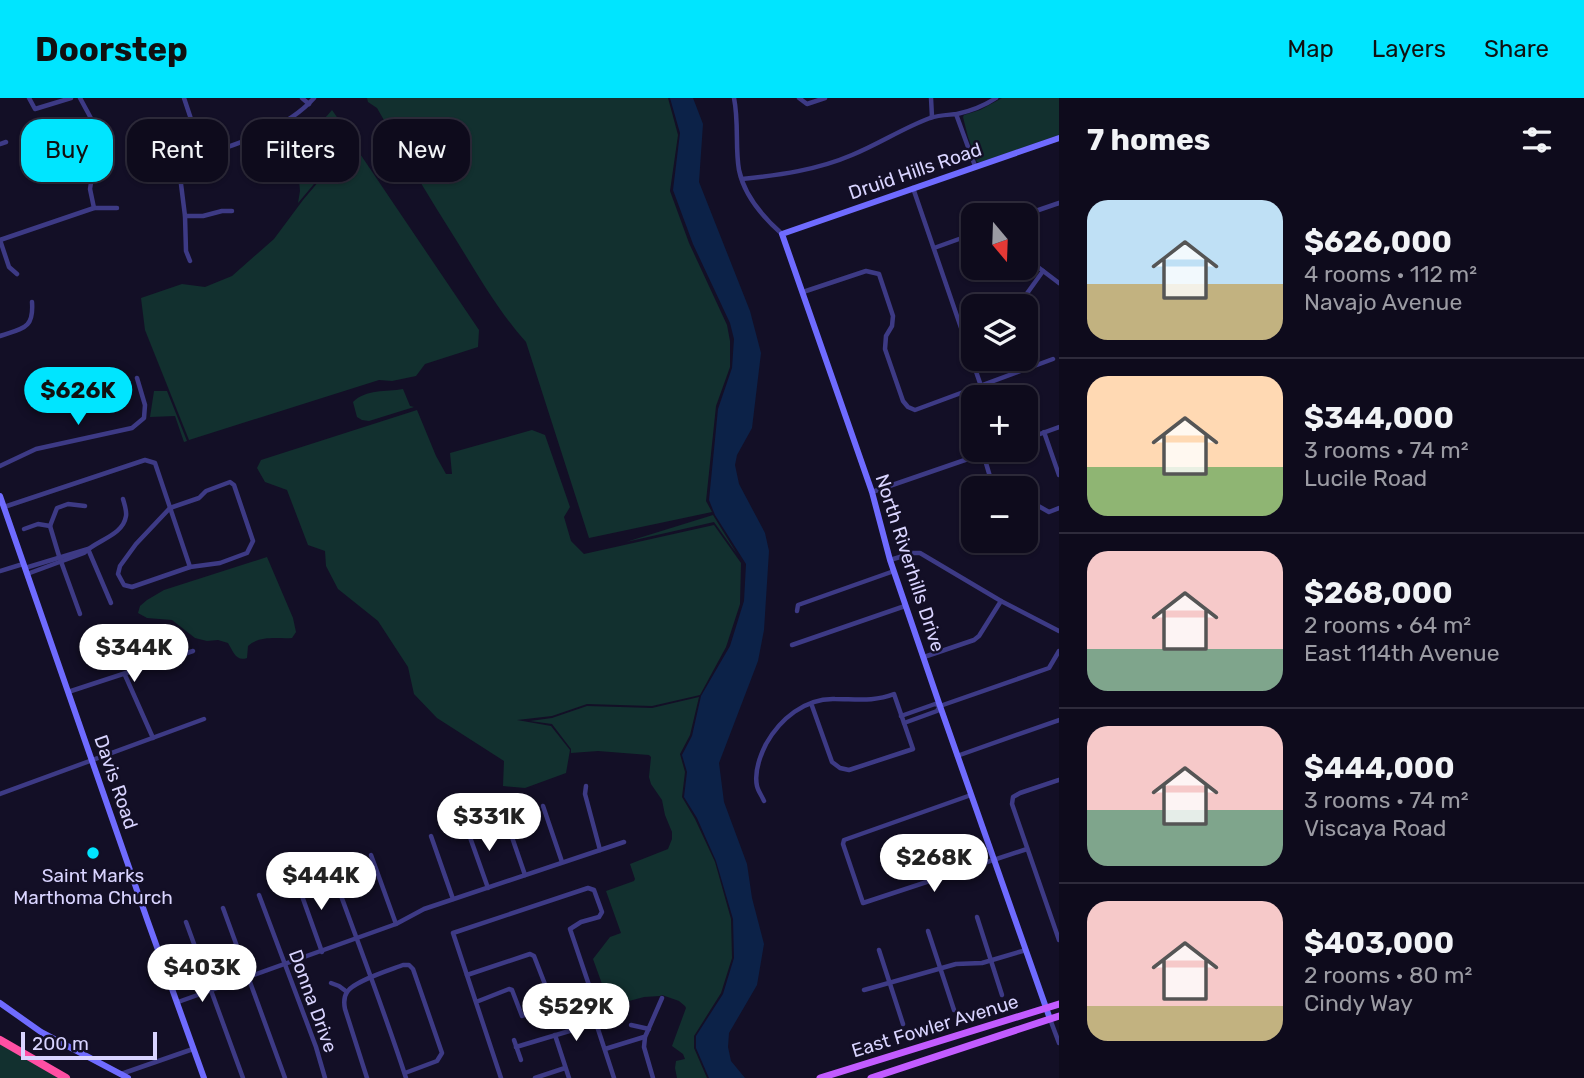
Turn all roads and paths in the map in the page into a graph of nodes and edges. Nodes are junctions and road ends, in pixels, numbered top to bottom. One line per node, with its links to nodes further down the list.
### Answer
1 (29, 98): 2 (street)
2 (71, 98)
3 (80, 98): 23 (street)
4 (184, 98): 15 (street)
5 (302, 98): 12 (street)
6 (314, 98): 12 (street)
7 (734, 98): 19 (street, North Riverhills Drive)
8 (799, 98): 9 (street)
9 (825, 98)
10 (931, 98): 14 (street)
11 (996, 98): 13 (street)
12 (309, 104): 17 (street)
13 (956, 114): 14 (street); 18 (street)
14 (932, 117): 19 (street)
15 (191, 119)
16 (1059, 138): 18 (street, Druid Hills Road)
17 (228, 146)
18 (975, 166): 21 (street, Druid Hills Road)
19 (742, 179): 28 (street, North Riverhills Drive)
20 (181, 182): 27 (street)
21 (913, 188): 28 (street, Druid Hills Road); 31 (street)
22 (1059, 203): 25 (street)
23 (94, 208): 24 (street); 30 (street)
24 (117, 208)
25 (1038, 210)
26 (232, 211): 27 (street)
27 (185, 216): 32 (street)
28 (782, 234): 37 (street, North Riverhills Drive)
29 (961, 238): 31 (street)
30 (0, 240): 35 (street)
31 (934, 248): 40 (street)
32 (190, 261)
33 (1038, 267): 34 (street)
34 (1043, 271): 36 (street); 38 (street)
35 (17, 274)
36 (1059, 283)
37 (803, 292): 45 (street); 52 (street, North Riverhills Drive)
38 (1026, 294)
39 (32, 302): 41 (street)
40 (961, 327)
41 (0, 336)
42 (1053, 359): 44 (street)
43 (137, 378): 50 (street)
44 (984, 385)
45 (961, 393)
46 (1059, 427): 47 (street)
47 (1044, 432): 48 (street); 51 (street)
48 (1038, 434)
49 (961, 461): 52 (street)
50 (0, 466)
51 (1059, 475)
52 (872, 492): 64 (street, North Riverhills Drive)
53 (0, 496): 57 (street, Davis Road)
54 (123, 499): 62 (street)
55 (85, 506): 60 (street)
56 (1038, 506): 59 (street)
57 (4, 508): 58 (street); 66 (street, Davis Road)
58 (170, 508): 65 (street); 65 (street); 65 (street)
59 (1059, 508)
60 (50, 526): 61 (street); 63 (street)
61 (24, 529)
62 (89, 549): 63 (street); 70 (street)
63 (60, 559): 66 (street); 73 (street)
64 (890, 560): 68 (street, North Riverhills Drive); 69 (street)
65 (190, 567)
66 (26, 568): 67 (street); 80 (street, Davis Road)
67 (0, 571)
68 (894, 571): 71 (street, North Riverhills Drive); 72 (street)
69 (1000, 601): 74 (street); 78 (street)
70 (111, 603)
71 (906, 606): 75 (street); 78 (street, North Riverhills Drive)
72 (797, 611)
73 (80, 614)
74 (1059, 632)
75 (792, 645)
76 (192, 651): 79 (street)
77 (1059, 651): 82 (street)
78 (924, 657): 82 (street, North Riverhills Drive)
79 (125, 674): 80 (street); 87 (street)
80 (68, 692): 89 (street, Davis Road)
81 (811, 703): 83 (street); 86 (street); 94 (street)
82 (940, 706): 83 (street); 86 (street); 88 (street, North Riverhills Drive)
83 (901, 716): 86 (street)
84 (204, 719): 87 (street)
85 (1059, 720): 88 (street)
86 (904, 723)
87 (153, 738): 89 (street)
88 (957, 756): 93 (street, North Riverhills Drive)
89 (92, 760): 92 (street); 134 (street, Davis Road)
90 (1059, 780): 100 (street)
91 (586, 786): 101 (street)
92 (0, 794)
93 (971, 795): 103 (street, North Riverhills Drive); 103 (street)
94 (764, 801)
95 (543, 806): 104 (street)
96 (504, 814): 106 (street)
97 (466, 826): 108 (street)
98 (431, 836): 110 (street)
99 (624, 842): 101 (street)
100 (1027, 849): 103 (street); 117 (street)
101 (600, 850): 104 (street)
102 (371, 855): 114 (street)
103 (995, 860): 119 (street, North Riverhills Drive)
104 (562, 862): 106 (street)
105 (331, 868): 116 (street)
106 (525, 875): 108 (street)
107 (297, 882): 120 (street)
108 (488, 888): 110 (street)
109 (260, 895): 122 (street, Donna Drive)
110 (453, 900): 114 (street)
111 (223, 908): 126 (street)
112 (977, 917): 121 (street)
113 (186, 922): 129 (street)
114 (396, 924): 116 (street)
115 (928, 931): 123 (street)
116 (355, 938): 120 (street); 125 (street)
117 (1059, 940)
118 (879, 950): 128 (street)
119 (1026, 950): 121 (street); 139 (street, North Riverhills Drive)
120 (321, 952): 122 (street)
121 (991, 961): 123 (street); 132 (street)
122 (285, 965): 126 (street); 165 (street, Donna Drive)
123 (940, 969): 128 (street); 140 (street)
124 (467, 975): 135 (street); 138 (street); 138 (street)
125 (372, 977): 131 (street); 158 (street); 158 (street)
126 (247, 978): 129 (street); 164 (street)
127 (331, 983): 131 (street)
128 (890, 983): 130 (street); 143 (street)
129 (210, 990): 134 (street); 163 (street)
130 (864, 990)
131 (347, 992): 166 (street)
132 (1002, 995)
133 (663, 998): 145 (street)
134 (178, 1002): 152 (street, Davis Road)
135 (475, 1002): 138 (street); 167 (street)
136 (0, 1003): 157 (street)
137 (1059, 1004): 139 (main road, East Fowler Avenue)
138 (553, 1005)
139 (1046, 1008): 142 (street, North Riverhills Drive); 155 (main road, East Fowler Avenue)
140 (954, 1010)
141 (1059, 1016): 142 (main road, East Fowler Avenue)
142 (1050, 1019): 150 (street, North Riverhills Drive); 159 (main road, East Fowler Avenue)
143 (903, 1024)
144 (631, 1026): 145 (street)
145 (649, 1029): 147 (street)
146 (555, 1035): 151 (street); 153 (street); 156 (street)
147 (645, 1037): 153 (street); 171 (street)
148 (0, 1040): 160 (highway)
149 (514, 1040): 151 (street)
150 (1059, 1043)
151 (516, 1047): 154 (street)
152 (194, 1049): 157 (street); 162 (street, Davis Road)
153 (605, 1049): 170 (street)
154 (521, 1060)
155 (871, 1061): 159 (street); 172 (main road, East Fowler Avenue)
156 (565, 1068): 168 (street); 169 (street)
157 (121, 1074): 161 (street)
158 (405, 1075)
159 (875, 1077)
160 (66, 1078)
161 (128, 1078)
162 (204, 1078)
163 (243, 1078)
164 (285, 1078)
165 (325, 1078)
166 (367, 1078)
167 (501, 1078)
168 (535, 1078)
169 (569, 1078)
170 (614, 1078)
171 (653, 1078)
172 (820, 1078)

